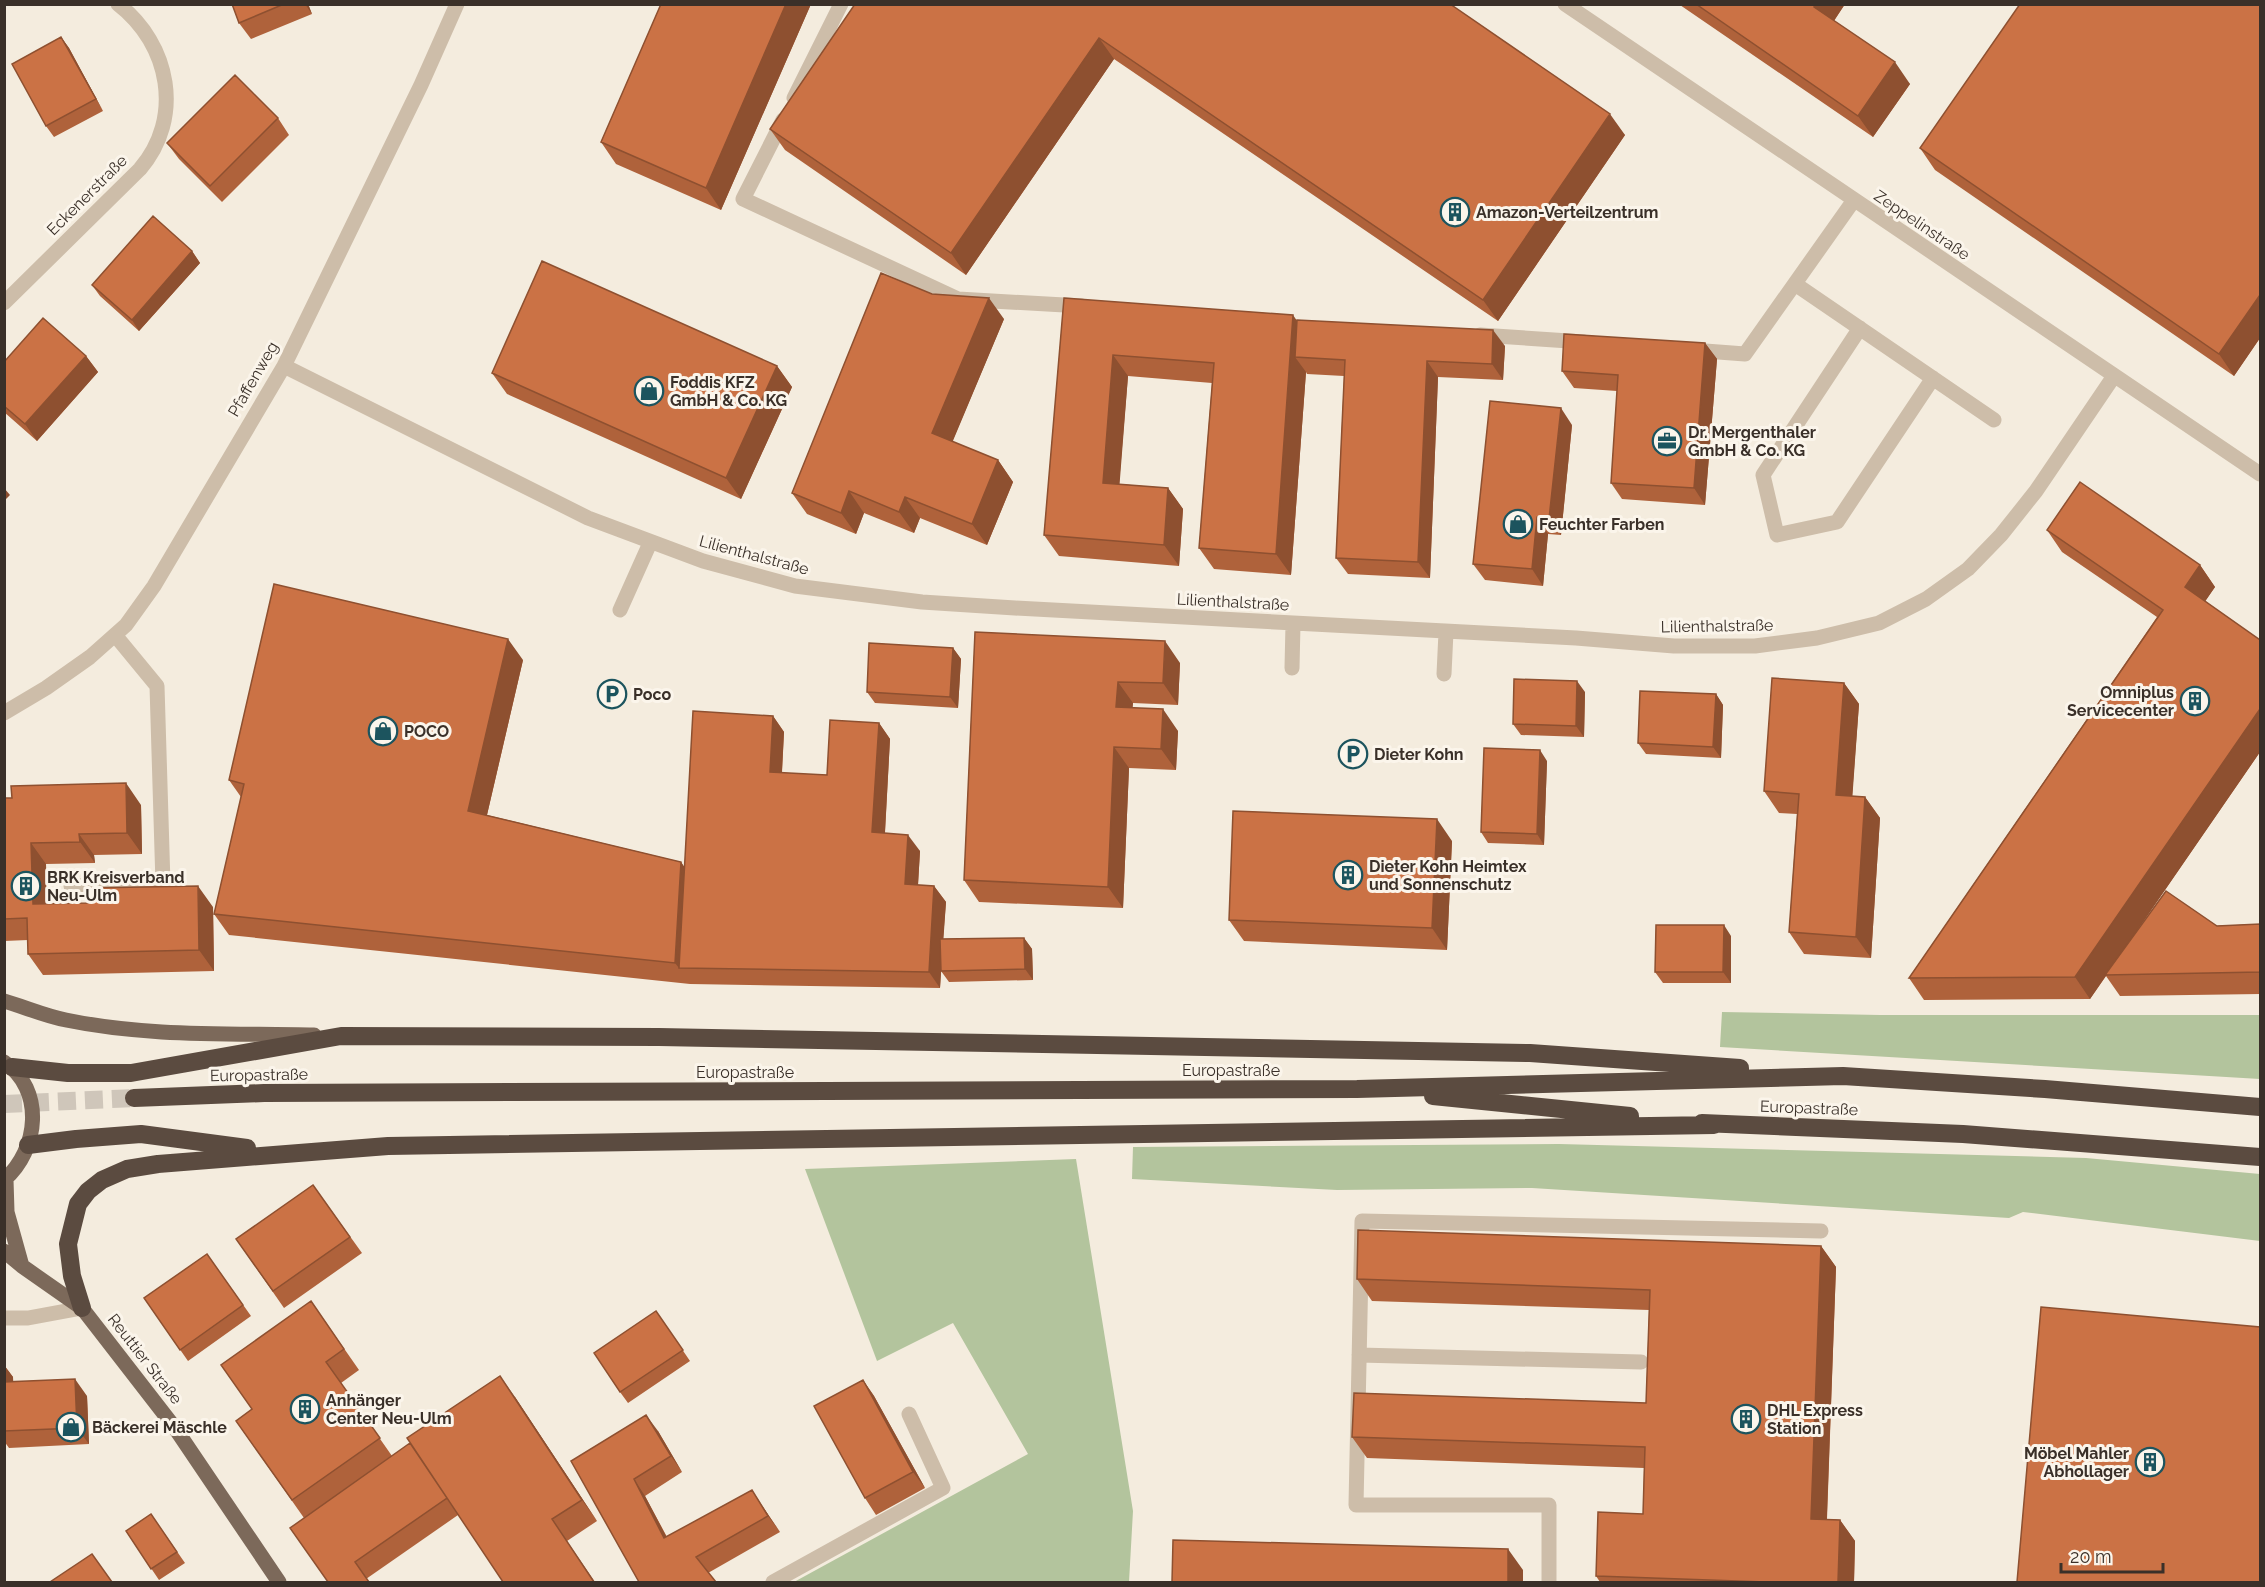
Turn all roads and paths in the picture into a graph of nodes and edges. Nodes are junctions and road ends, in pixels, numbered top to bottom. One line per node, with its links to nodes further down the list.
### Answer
1 (118, 4): 7 (street, Eckenerstraße)
2 (457, 4): 13 (street, Pfaffenweg)
3 (841, 4): 8 (street)
4 (1565, 4): 5 (street, Zeppelinstraße)
5 (1854, 200): 6 (street); 14 (street, Zeppelinstraße)
6 (1795, 284): 9 (street); 12 (street)
7 (4, 303)
8 (1103, 308)
9 (1860, 328): 15 (street); 15 (street)
10 (1460, 333): 11 (street)
11 (1602, 344)
12 (1674, 349)
13 (284, 366): 18 (street, Lilienthalstraße); 22 (street, Pfaffenweg)
14 (2114, 376): 17 (street, Zeppelinstraße); 21 (street, Lilienthalstraße)
15 (1933, 378): 16 (street)
16 (1994, 420)
17 (2260, 474)
18 (650, 543): 19 (street); 20 (street, Lilienthalstraße)
19 (620, 610)
20 (1293, 624): 21 (street, Lilienthalstraße); 23 (street)
21 (1446, 632): 24 (street)
22 (115, 635): 25 (street, Pfaffenweg); 26 (street)
23 (1293, 668)
24 (1444, 674)
25 (4, 712)
26 (71, 886)
27 (4, 1001): 28 (main road)
28 (341, 1036): 29 (highway); 30 (highway)
29 (8, 1064): 35 (main road)
30 (1844, 1076): 31 (highway, Europastraße); 33 (highway, Europastraße)
31 (1357, 1089): 32 (highway, Europastraße); 34 (highway, Europastraße)
32 (134, 1098)
33 (2260, 1107)
34 (1714, 1125): 36 (highway); 37 (highway, Europastraße)
35 (28, 1144): 36 (highway); 38 (main road)
36 (279, 1153): 43 (highway)
37 (2260, 1157)
38 (5, 1180): 42 (main road)
39 (1821, 1231): 45 (street)
40 (4, 1251): 42 (main road, Reuttier Straße)
41 (4, 1261): 42 (main road)
42 (22, 1266): 43 (main road, Reuttier Straße)
43 (82, 1308): 44 (street); 48 (main road, Reuttier Straße)
44 (4, 1318)
45 (1359, 1355): 46 (street); 50 (street)
46 (1641, 1362)
47 (909, 1414): 49 (street)
48 (279, 1582)
49 (773, 1582)
50 (1549, 1582)

